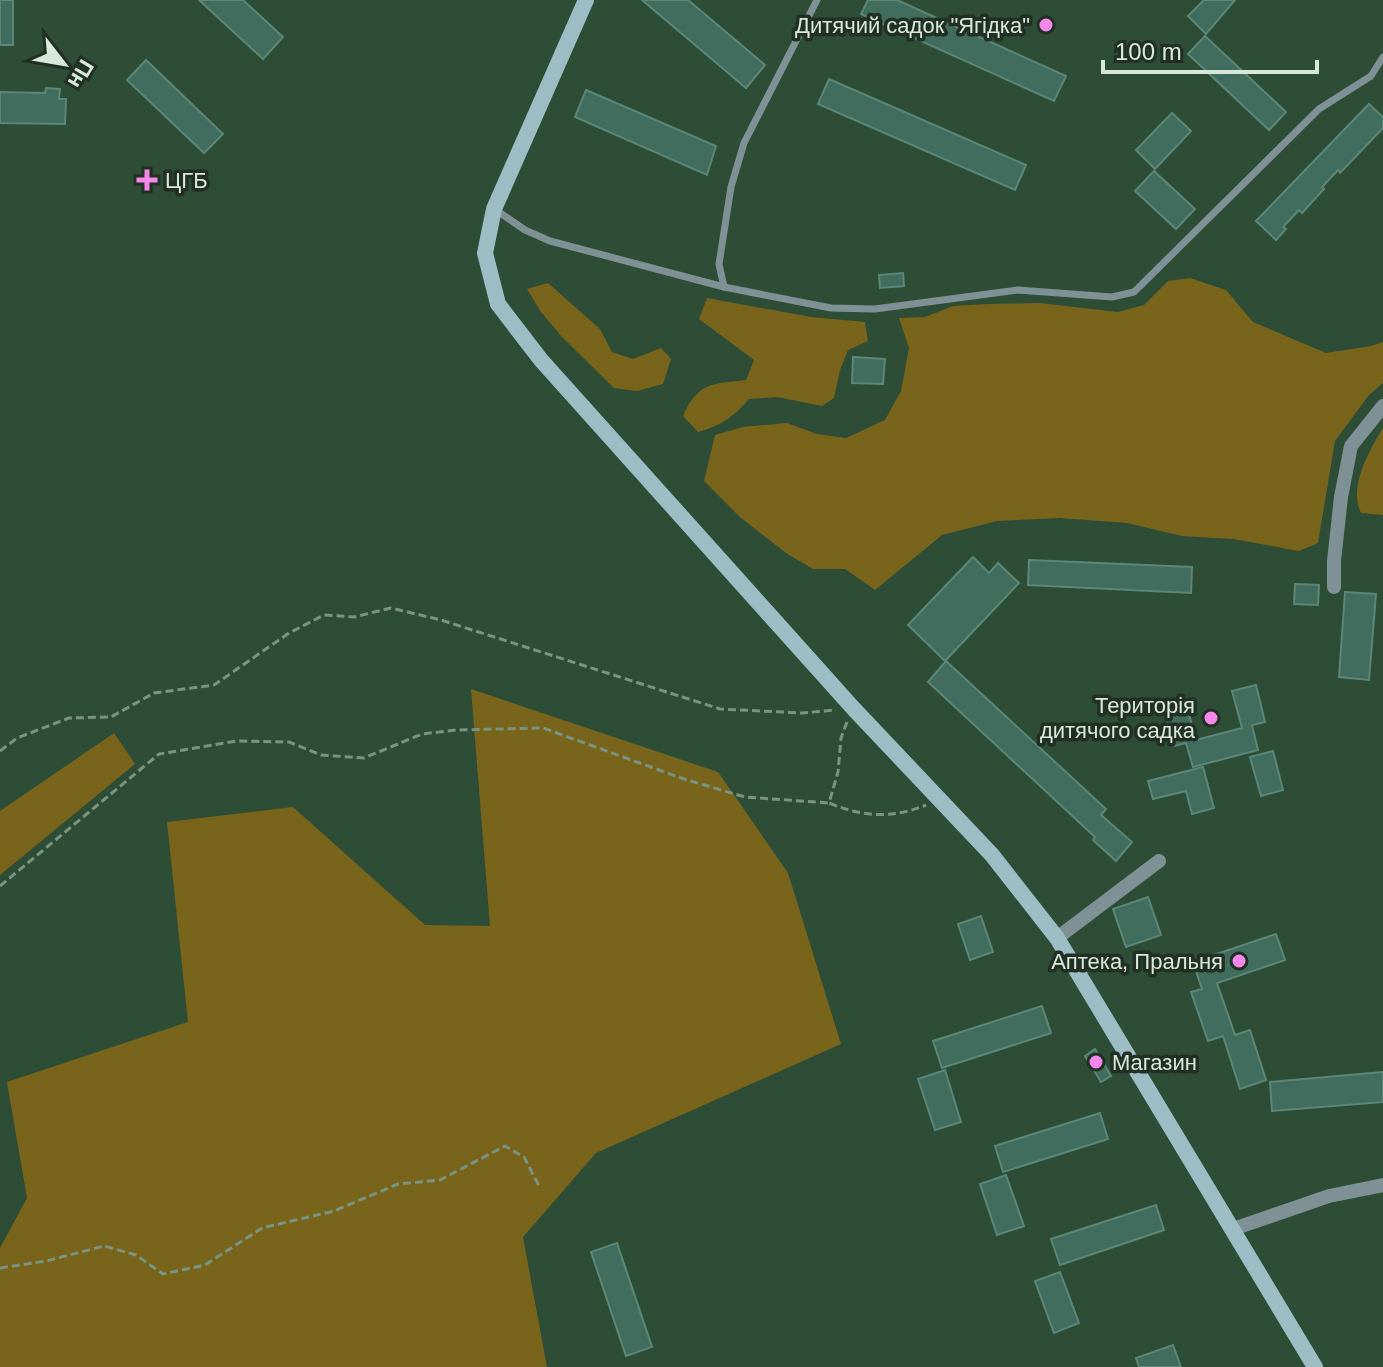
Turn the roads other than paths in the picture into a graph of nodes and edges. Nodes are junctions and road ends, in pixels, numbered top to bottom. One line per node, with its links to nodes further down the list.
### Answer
1 (586, 0): 4 (street)
2 (817, 0): 5 (lane)
3 (1383, 57): 5 (lane)
4 (494, 209): 5 (lane); 9 (street)
5 (724, 287)
6 (1383, 406): 7 (street)
7 (1334, 587)
8 (1159, 861): 9 (street)
9 (1057, 938): 11 (street)
10 (1383, 1185): 11 (street)
11 (1233, 1229): 12 (street)
12 (1315, 1367)

